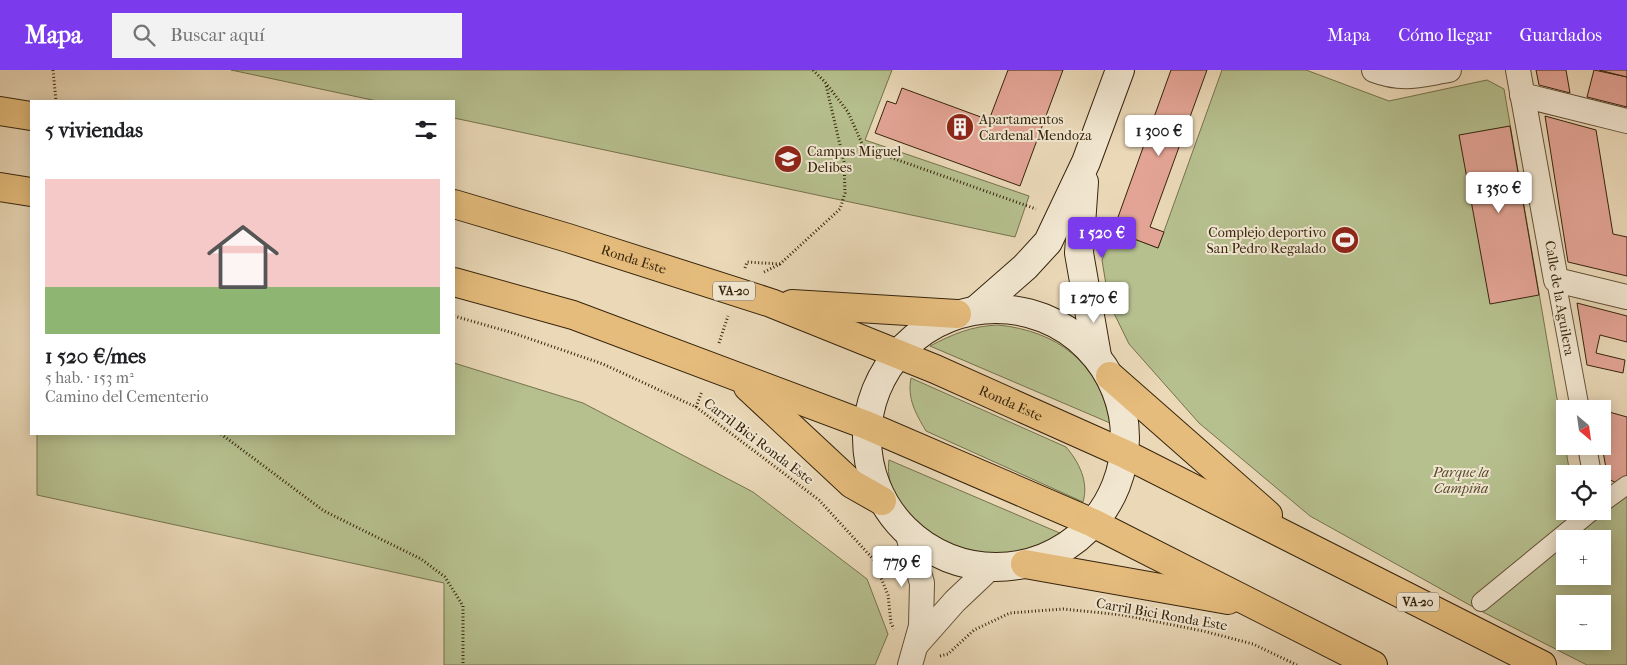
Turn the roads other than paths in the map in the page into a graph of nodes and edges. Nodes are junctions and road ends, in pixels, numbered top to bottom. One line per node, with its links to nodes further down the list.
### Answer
1 (1120, 70): 9 (main road)
2 (1374, 70): 3 (street)
3 (1448, 70)
4 (1518, 70): 5 (street, Calle de la Aguilera)
5 (1522, 95): 8 (street); 13 (street, Calle de la Aguilera)
6 (0, 111): 7 (highway)
7 (30, 116)
8 (1627, 121)
9 (1086, 162): 17 (main road); 19 (main road)
10 (0, 188): 11 (highway)
11 (30, 192)
12 (455, 204): 16 (highway, Ronda Este / VA-20)
13 (1556, 280): 15 (street); 21 (street, Calle de la Aguilera)
14 (455, 282): 20 (highway)
15 (1627, 297)
16 (771, 303): 17 (highway); 18 (highway, Ronda Este / VA-20)
17 (967, 312): 18 (main road); 19 (main road)
18 (897, 354): 22 (main road); 23 (highway, Ronda Este / VA-20)
19 (1104, 366): 23 (main road); 30 (highway)
20 (738, 378): 22 (highway); 26 (highway)
21 (1578, 400)
22 (866, 425): 26 (main road); 28 (highway)
23 (1125, 454): 28 (main road); 30 (highway, Ronda Este / VA-20)
24 (1627, 485): 25 (street)
25 (1611, 497)
26 (882, 501): 29 (main road)
27 (1581, 520): 33 (street)
28 (1093, 524): 31 (main road); 34 (highway)
29 (906, 532): 32 (main road); 35 (street)
30 (1295, 540): 37 (highway, Ronda Este / VA-20)
31 (1025, 564): 32 (main road); 34 (highway)
32 (991, 567): 35 (street)
33 (1481, 602)
34 (1251, 604): 36 (highway)
35 (914, 654)
36 (1373, 665)
37 (1542, 665)

